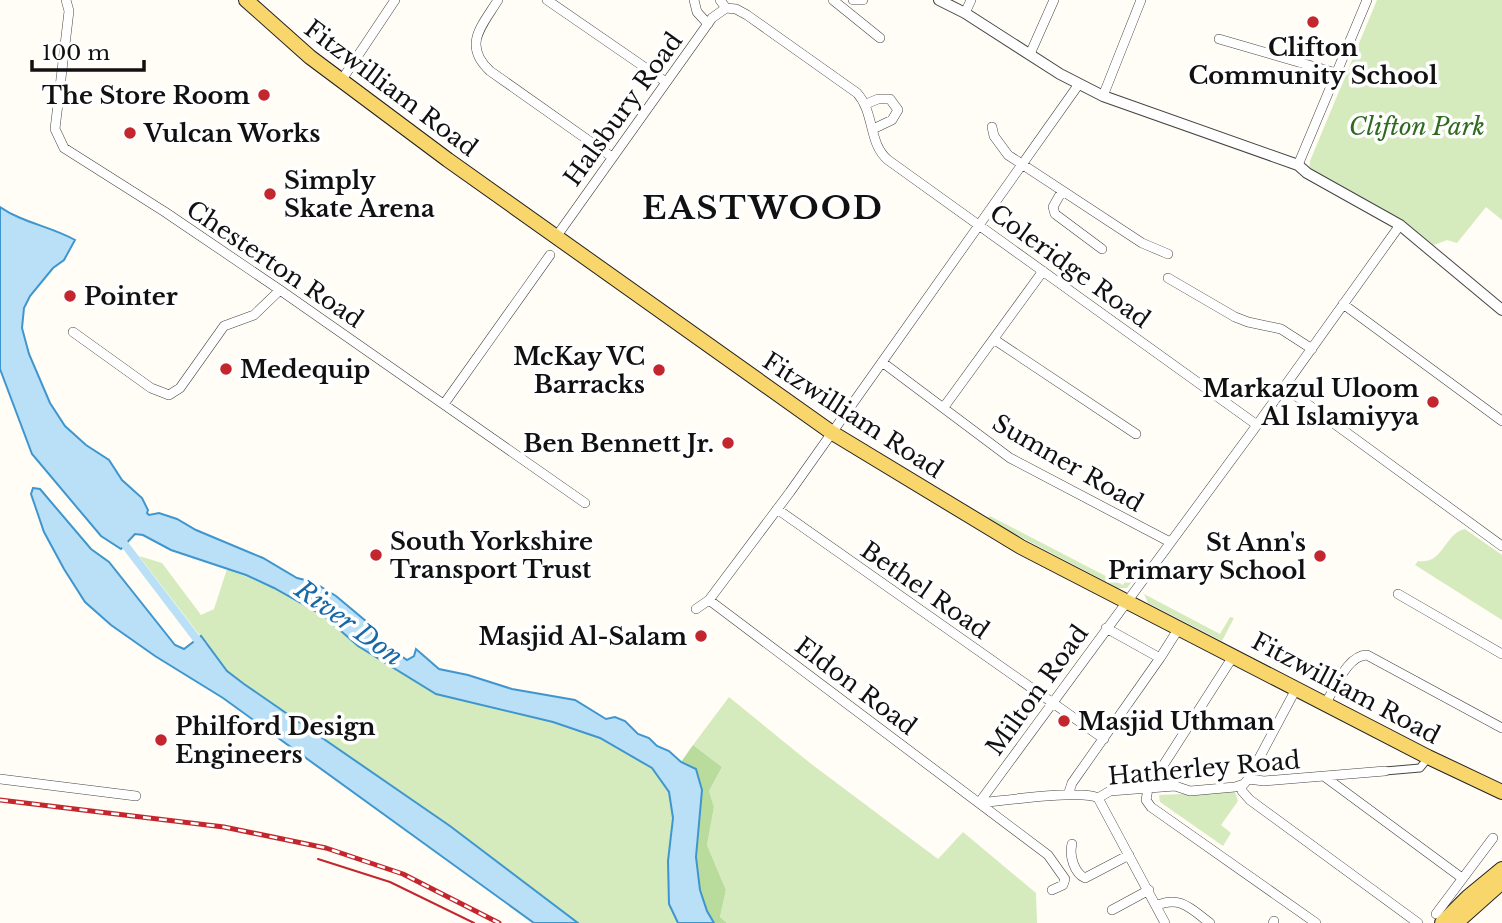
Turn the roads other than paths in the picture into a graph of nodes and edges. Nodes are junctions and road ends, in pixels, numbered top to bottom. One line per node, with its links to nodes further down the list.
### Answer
1 (66, 0): 41 (street, Chesterton Road)
2 (246, 0): 22 (main road, Fitzwilliam Road)
3 (395, 0): 22 (street)
4 (498, 0): 29 (street)
5 (547, 0): 23 (street)
6 (694, 0): 17 (street)
7 (833, 0): 18 (street)
8 (853, 0): 9 (street)
9 (863, 0)
10 (939, 0): 16 (street)
11 (971, 0): 16 (street)
12 (1054, 0): 20 (street)
13 (1141, 0): 25 (street)
14 (1367, 0): 21 (street)
15 (723, 4): 17 (street, Halsbury Road); 26 (street)
16 (965, 13): 20 (street)
17 (708, 24): 23 (street, Halsbury Road)
18 (880, 38)
19 (1219, 39): 21 (street)
20 (1030, 54): 24 (street)
21 (1336, 73): 31 (street)
22 (341, 81): 35 (main road, Fitzwilliam Road)
23 (666, 82): 29 (street, Halsbury Road)
24 (1079, 84): 25 (street); 30 (street)
25 (1103, 96): 31 (street)
26 (866, 104): 28 (street, Coleridge Road); 28 (street)
27 (992, 127): 30 (street)
28 (873, 129): 33 (street, Coleridge Road)
29 (612, 157): 35 (street, Halsbury Road)
30 (1023, 164): 32 (street); 33 (street)
31 (1298, 165): 34 (street)
32 (1062, 191): 36 (street); 37 (street)
33 (980, 225): 39 (street, Coleridge Road); 47 (street)
34 (1400, 225): 42 (street, Milton Road); 43 (street)
35 (556, 237): 53 (main road, Fitzwilliam Road)
36 (1102, 249)
37 (1168, 254)
38 (550, 256): 49 (street)
39 (1043, 271): 45 (street); 52 (street, Coleridge Road)
40 (1168, 278): 46 (street)
41 (280, 290): 44 (street); 49 (street, Chesterton Road)
42 (1343, 304): 46 (street, Milton Road); 51 (street)
43 (1502, 310)
44 (73, 332)
45 (995, 340): 50 (street); 54 (street)
46 (1312, 349): 48 (street, Milton Road)
47 (882, 362): 50 (street, Sumner Road); 53 (street)
48 (1284, 387): 52 (street, Milton Road); 58 (street)
49 (444, 404): 55 (street, Chesterton Road)
50 (944, 407): 57 (street, Sumner Road)
51 (1502, 421)
52 (1257, 425): 57 (street, Milton Road)
53 (831, 432): 56 (street); 61 (main road, Fitzwilliam Road)
54 (1136, 434)
55 (585, 503)
56 (777, 509): 60 (street); 69 (street, Bethel Road)
57 (1170, 542): 61 (street, Milton Road)
58 (1502, 546)
59 (1398, 594): 65 (street)
60 (709, 600): 62 (street); 85 (street, Eldon Road)
61 (1126, 601): 63 (street, Milton Road); 64 (main road, Fitzwilliam Road)
62 (696, 609)
63 (1106, 628): 67 (street); 69 (street, Milton Road)
64 (1179, 628): 66 (main road, Fitzwilliam Road); 67 (street)
65 (1502, 654)
66 (1234, 655): 68 (main road, Fitzwilliam Road); 79 (street)
67 (1160, 659): 72 (street)
68 (1296, 689): 70 (main road, Fitzwilliam Road); 77 (street)
69 (1052, 702): 72 (street, Bethel Road); 85 (street, Milton Road)
70 (1325, 704): 71 (street); 73 (main road, Fitzwilliam Road)
71 (1502, 728)
72 (1104, 739): 81 (street)
73 (1428, 757): 74 (street, Hatherley Road); 78 (main road, Fitzwilliam Road)
74 (1385, 771): 75 (street, Hatherley Road)
75 (1325, 777): 77 (street, Hatherley Road); 90 (street)
76 (0, 779): 82 (street)
77 (1244, 782): 79 (street, Hatherley Road); 100 (street)
78 (1486, 786): 80 (main road, Fitzwilliam Road); 84 (main road, Fitzwilliam Road)
79 (1148, 789): 83 (street, Hatherley Road); 99 (street)
80 (1502, 792)
81 (1068, 795): 83 (street, Hatherley Road); 85 (street, Hatherley Road)
82 (136, 796)
83 (1098, 798): 88 (street)
84 (1502, 801)
85 (979, 803): 92 (street, Eldon Road)
86 (1493, 838): 90 (street)
87 (1072, 844): 88 (street)
88 (1129, 855): 93 (street)
89 (1502, 869): 96 (main road)
90 (1462, 878): 96 (street)
91 (1502, 882): 101 (main road)
92 (1052, 890)
93 (1149, 890): 94 (street); 95 (street)
94 (1156, 906): 97 (street); 98 (street)
95 (1112, 910)
96 (1439, 918)
97 (1165, 923)
98 (1210, 923)
99 (1316, 923)
100 (1418, 923)
101 (1457, 923)

